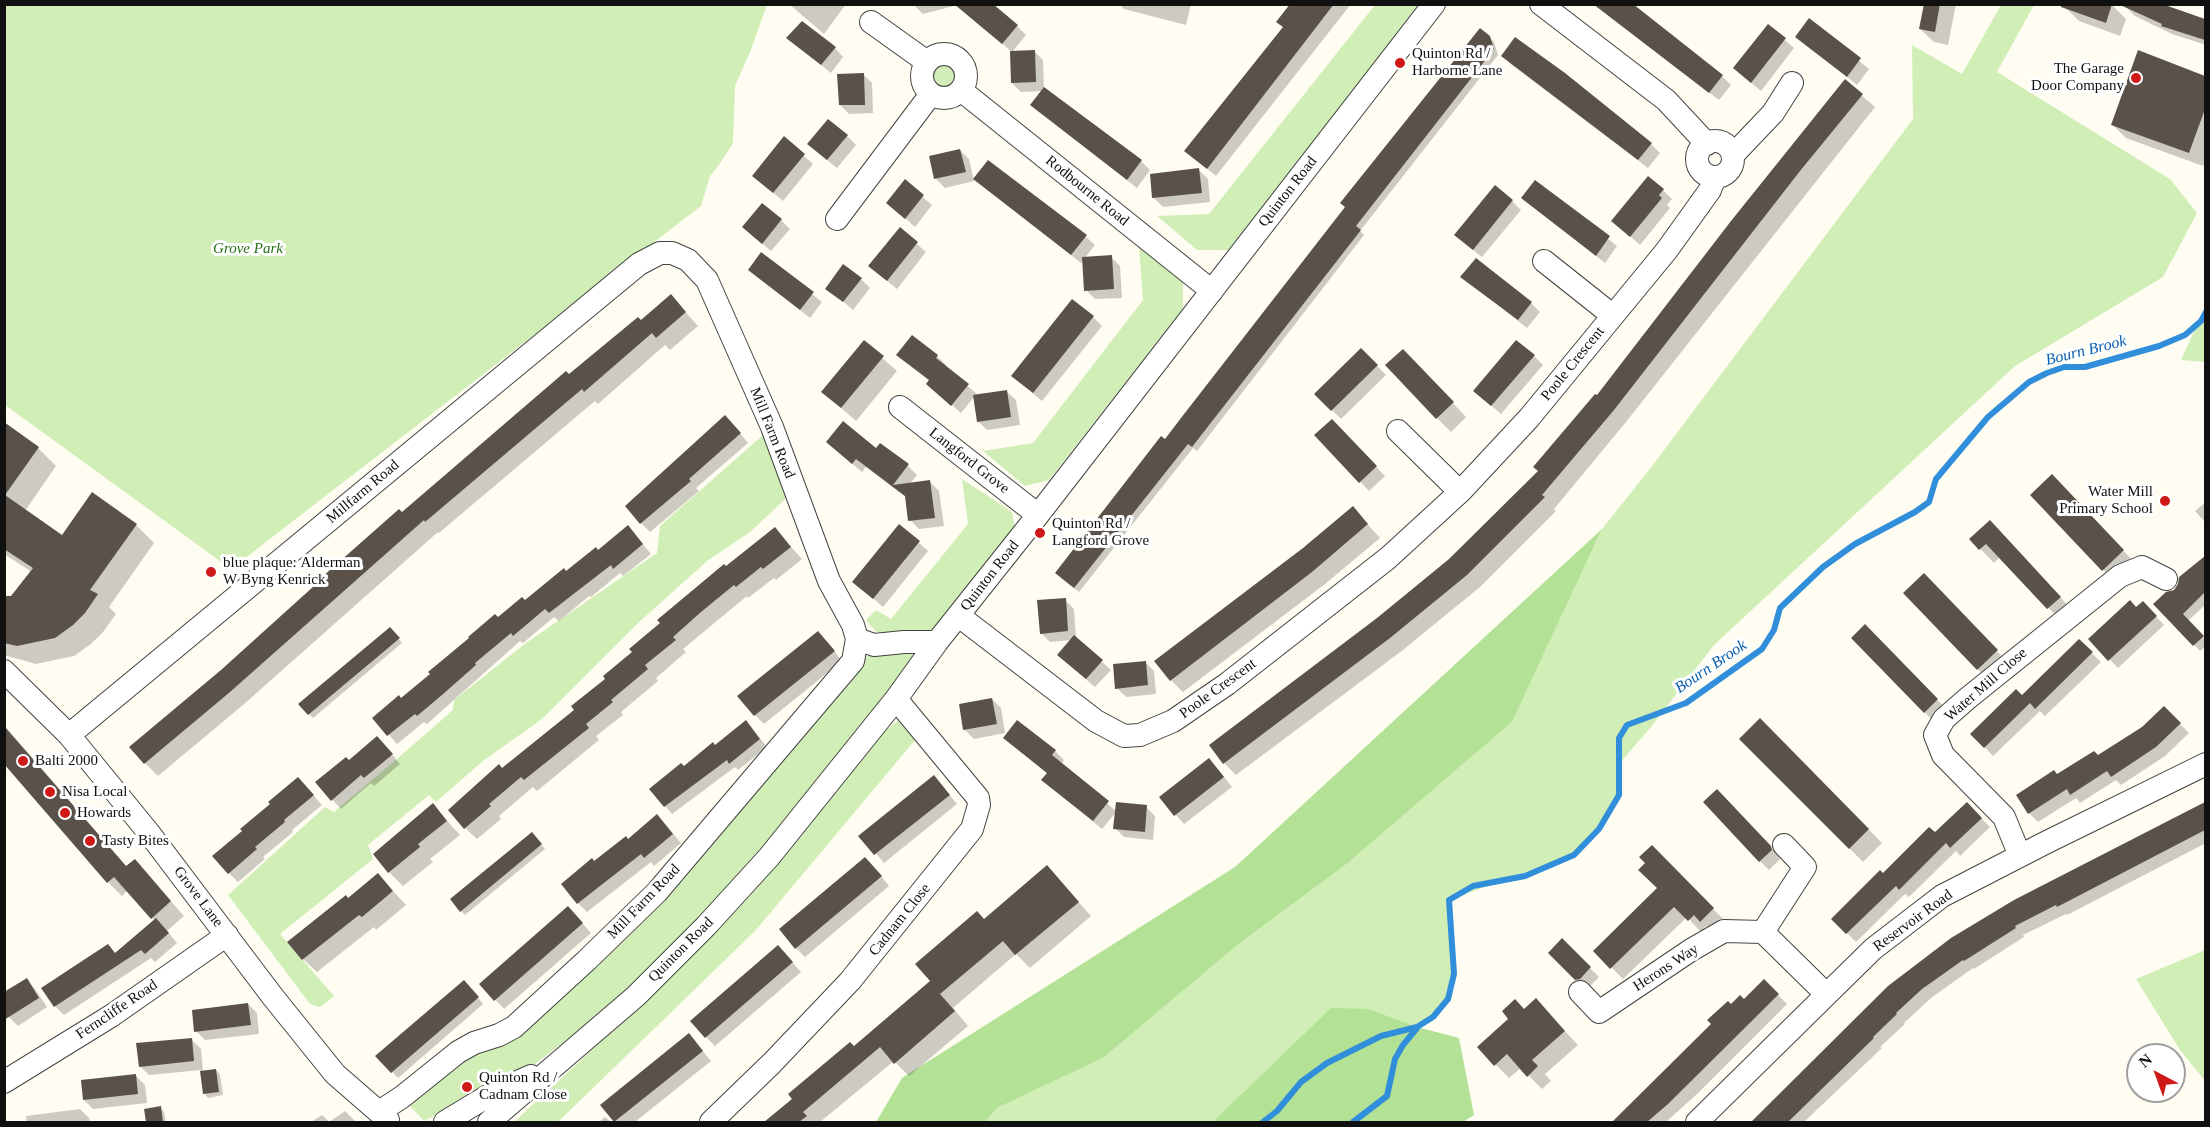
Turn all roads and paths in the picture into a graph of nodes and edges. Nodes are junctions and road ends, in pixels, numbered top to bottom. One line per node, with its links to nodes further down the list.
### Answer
1 (1434, 4): 14 (street, Quinton Road)
2 (1541, 4): 8 (street)
3 (871, 22): 4 (street)
4 (927, 62): 6 (street); 7 (street)
5 (1792, 83): 9 (street)
6 (962, 91): 7 (street); 14 (street, Rodbourne Road)
7 (931, 94): 11 (street)
8 (1707, 144): 9 (street); 10 (street)
9 (1733, 155): 10 (street)
10 (1714, 177): 15 (street, Poole Crescent)
11 (837, 219)
12 (660, 253): 22 (street, Mill Farm Road); 26 (street, Millfarm Road)
13 (1544, 261): 15 (street, Poole Crescent)
14 (1212, 291): 19 (street, Quinton Road)
15 (1612, 315): 18 (street, Poole Crescent)
16 (900, 407): 19 (street, Langford Grove)
17 (1398, 431): 18 (street)
18 (1460, 492): 21 (street, Poole Crescent)
19 (1038, 515): 21 (street, Quinton Road)
20 (2166, 579): 29 (street, Water Mill Close)
21 (959, 616): 23 (street, Quinton Road)
22 (857, 639): 23 (street); 36 (street, Mill Farm Road)
23 (936, 642): 25 (street, Quinton Road)
24 (4, 671): 26 (street, Grove Lane)
25 (896, 699): 34 (street, Quinton Road); 39 (street, Cadnam Close)
26 (69, 735): 31 (street, Grove Lane)
27 (2205, 764): 29 (street, Reservoir Road)
28 (1784, 845): 30 (street)
29 (2020, 856): 33 (street, Reservoir Road)
30 (1763, 932): 32 (street, Herons Way); 33 (street)
31 (227, 935): 35 (street, Ferncliffe Road); 36 (street, Grove Lane)
32 (1580, 992)
33 (1826, 994): 40 (street, Reservoir Road)
34 (560, 1063): 37 (street, Quinton Road); 38 (street, Quinton Road)
35 (4, 1082)
36 (385, 1117)
37 (452, 1121)
38 (489, 1122)
39 (711, 1122)
40 (1697, 1122)

